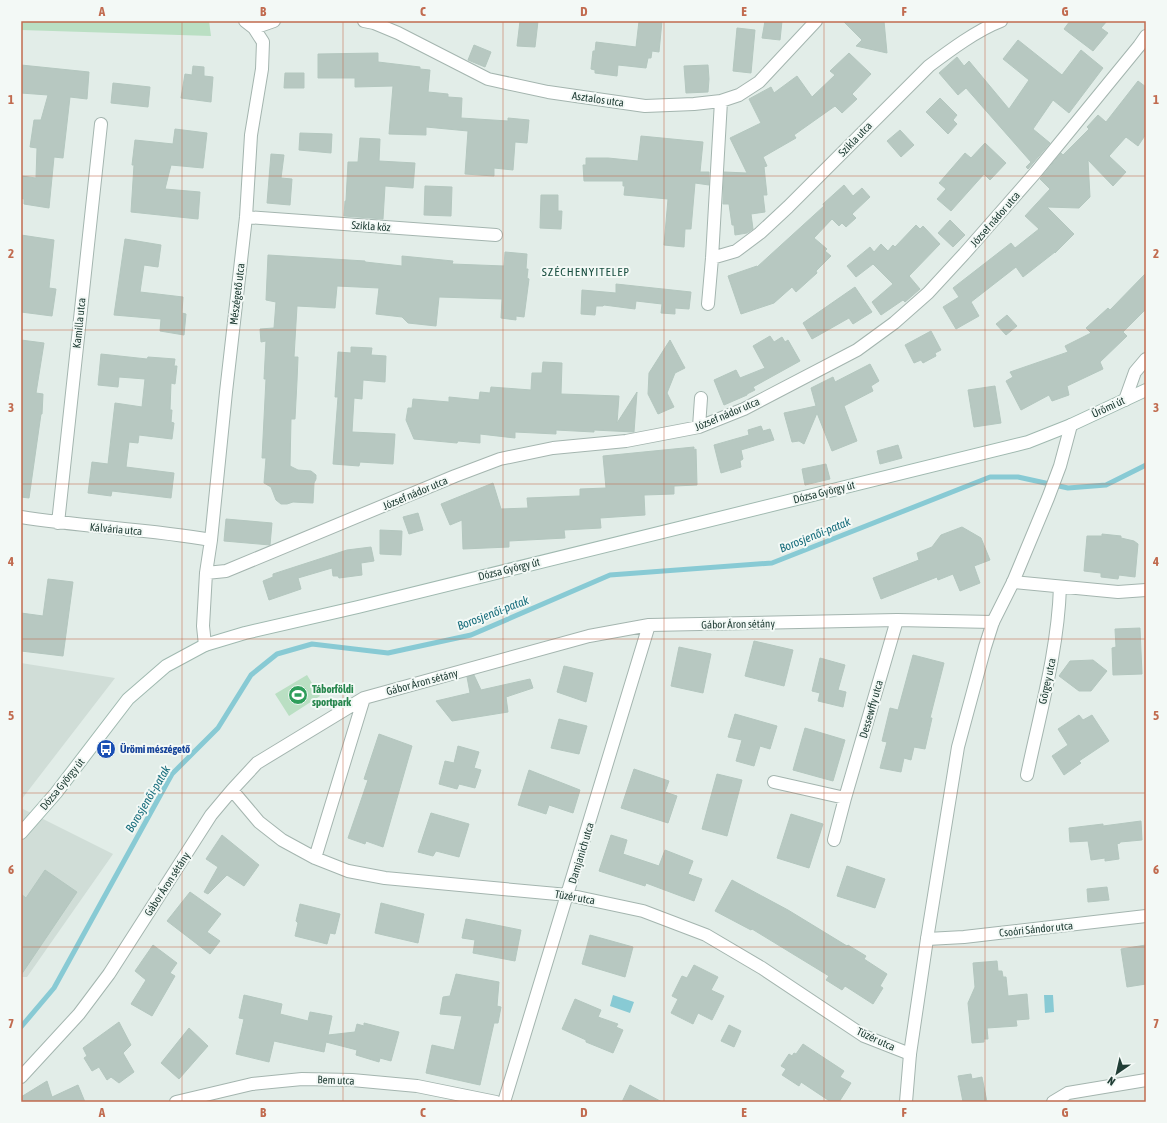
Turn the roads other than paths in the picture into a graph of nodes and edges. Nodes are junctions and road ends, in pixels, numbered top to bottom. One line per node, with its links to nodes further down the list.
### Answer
1 (274, 21): 5 (street)
2 (364, 21): 7 (street, Asztalos utca)
3 (816, 21): 7 (street, Asztalos utca)
4 (1001, 21): 11 (street, Szikla utca)
5 (250, 24): 9 (street, Mészégető utca)
6 (1146, 36): 18 (street, József nádor utca)
7 (721, 101): 11 (street)
8 (101, 124): 20 (street, Kamilla utca)
9 (246, 217): 10 (street, Szikla köz); 21 (street, Mészégető utca)
10 (496, 236)
11 (712, 258): 12 (street)
12 (708, 304)
13 (1146, 359): 16 (street)
14 (1146, 390): 16 (street, Ürömi út)
15 (701, 398): 18 (street)
16 (1125, 400): 17 (street, Ürömi út)
17 (1071, 425): 23 (street); 29 (street, Dózsa György út)
18 (699, 427): 22 (street, József nádor utca)
19 (21, 517): 20 (street, Kálvária utca)
20 (58, 523): 21 (street, Kálvária utca)
21 (211, 540): 22 (street, Mészégető utca)
22 (206, 573): 29 (street)
23 (1012, 582): 24 (street); 27 (street)
24 (1060, 587): 25 (street); 31 (street, Görgey utca)
25 (1146, 590)
26 (897, 620): 27 (street, Gábor Áron sétány); 28 (street, Gábor Áron sétány); 34 (street, Dessewffy utca)
27 (993, 622): 40 (street)
28 (649, 626): 30 (street, Gábor Áron sétány); 38 (street, Damjanich utca)
29 (205, 645): 35 (street, Dózsa György út)
30 (364, 698): 33 (street, Gábor Áron sétány); 37 (street)
31 (1027, 775)
32 (774, 782): 34 (street)
33 (232, 790): 37 (street, Tüzér utca); 42 (street, Gábor Áron sétány)
34 (845, 798): 36 (street, Dessewffy utca)
35 (21, 833)
36 (834, 840)
37 (315, 858): 38 (street, Tüzér utca)
38 (568, 895): 41 (street, Tüzér utca); 46 (street, Damjanich utca)
39 (1146, 916): 40 (street, Csoóri Sándor utca)
40 (927, 939): 41 (street)
41 (910, 1054): 47 (street)
42 (21, 1077)
43 (1146, 1080): 48 (street)
44 (176, 1102): 45 (street, Bem utca)
45 (496, 1102)
46 (504, 1102)
47 (906, 1102)
48 (1053, 1102)

